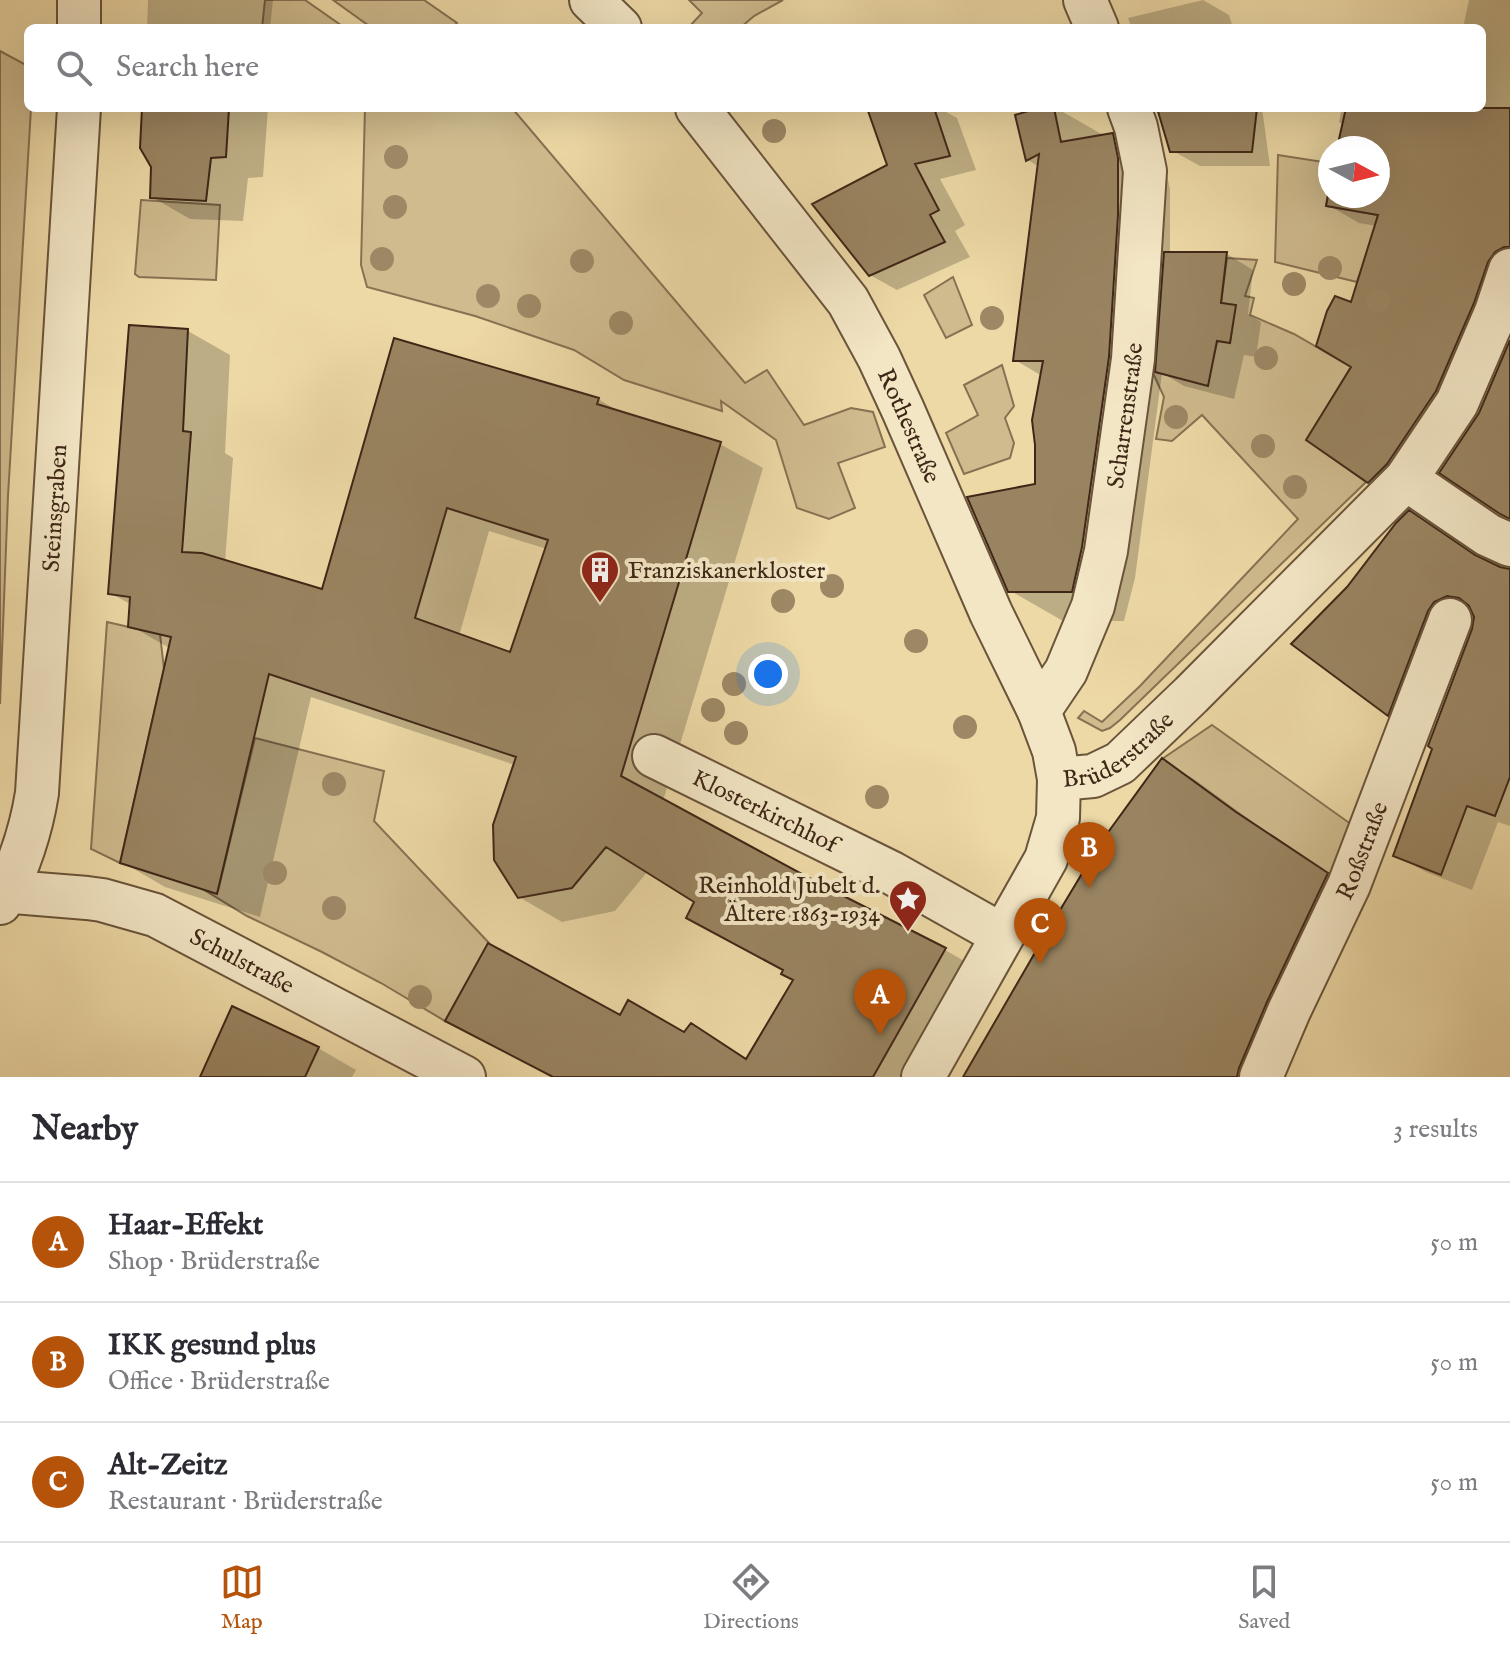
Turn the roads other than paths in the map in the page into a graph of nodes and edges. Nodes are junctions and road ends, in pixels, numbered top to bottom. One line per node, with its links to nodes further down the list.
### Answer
1 (79, 0): 4 (street)
2 (591, 0): 5 (street)
3 (1085, 0): 6 (street)
4 (79, 24)
5 (616, 24)
6 (1095, 24)
7 (79, 112): 17 (street, Steinsgraben)
8 (700, 112): 14 (street, Rothestraße)
9 (1130, 112): 14 (street, Scharrenstraße)
10 (1510, 270): 11 (street, Brüderstraße)
11 (1406, 479): 12 (street); 16 (street, Brüderstraße)
12 (1510, 545)
13 (1450, 620): 21 (street, Roßstraße)
14 (1039, 711): 16 (street, Rothestraße)
15 (654, 756): 18 (street, Klosterkirchhof)
16 (1059, 779): 18 (street, Brüderstraße)
17 (2, 895): 19 (street, Schulstraße)
18 (1002, 935): 20 (street, Brüderstraße)
19 (464, 1077)
20 (923, 1077)
21 (1261, 1077)

